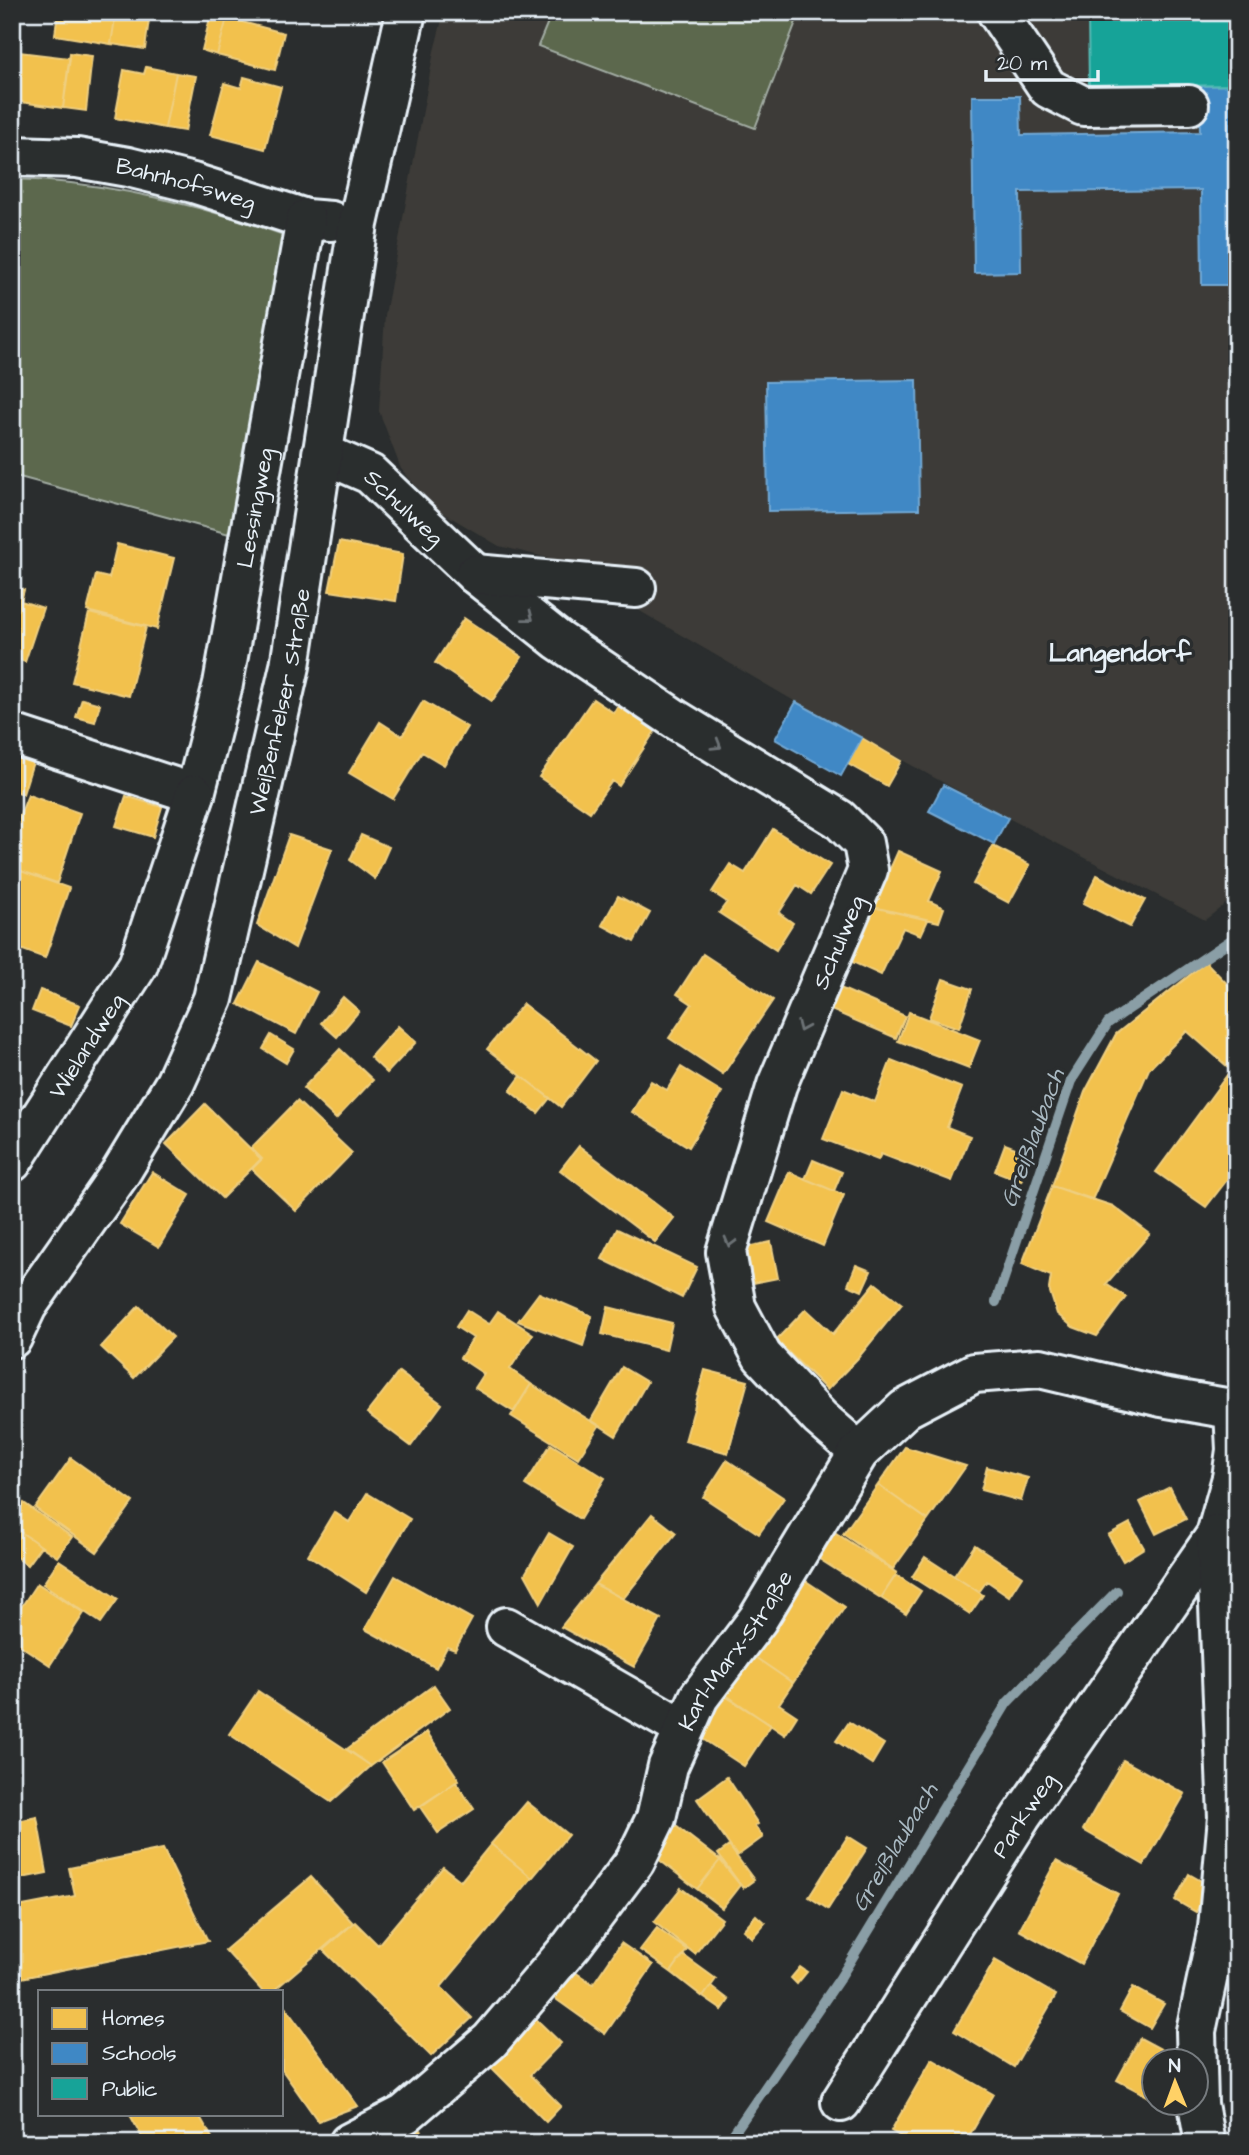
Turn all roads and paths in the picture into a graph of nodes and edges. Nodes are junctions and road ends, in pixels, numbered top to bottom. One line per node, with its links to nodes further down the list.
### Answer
1 (406, 12): 6 (street, Weißenfelser Straße)
2 (997, 12): 3 (street)
3 (1189, 105)
4 (12, 156): 5 (street, Bahnhofsweg)
5 (306, 219): 6 (street, Bahnhofsweg); 11 (street, Lessingweg)
6 (358, 224): 7 (street, Weißenfelser Straße)
7 (323, 453): 8 (street, Schulweg); 14 (street, Weißenfelser Straße)
8 (475, 574): 9 (street); 16 (street, Schulweg, one-way to 16)
9 (636, 588)
10 (12, 734): 11 (street)
11 (195, 794): 12 (street, Lessingweg)
12 (138, 965): 13 (street, Wielandweg)
13 (12, 1162)
14 (12, 1338)
15 (1235, 1410): 16 (street, Karl-Marx-Straße); 17 (street, Parkweg)
16 (859, 1452): 19 (street, Karl-Marx-Straße)
17 (1216, 1535): 20 (street, Parkweg); 22 (street, Parkweg)
18 (506, 1627): 19 (street)
19 (684, 1730): 21 (street, Karl-Marx-Straße)
20 (841, 2102)
21 (349, 2143)
22 (1206, 2143)

